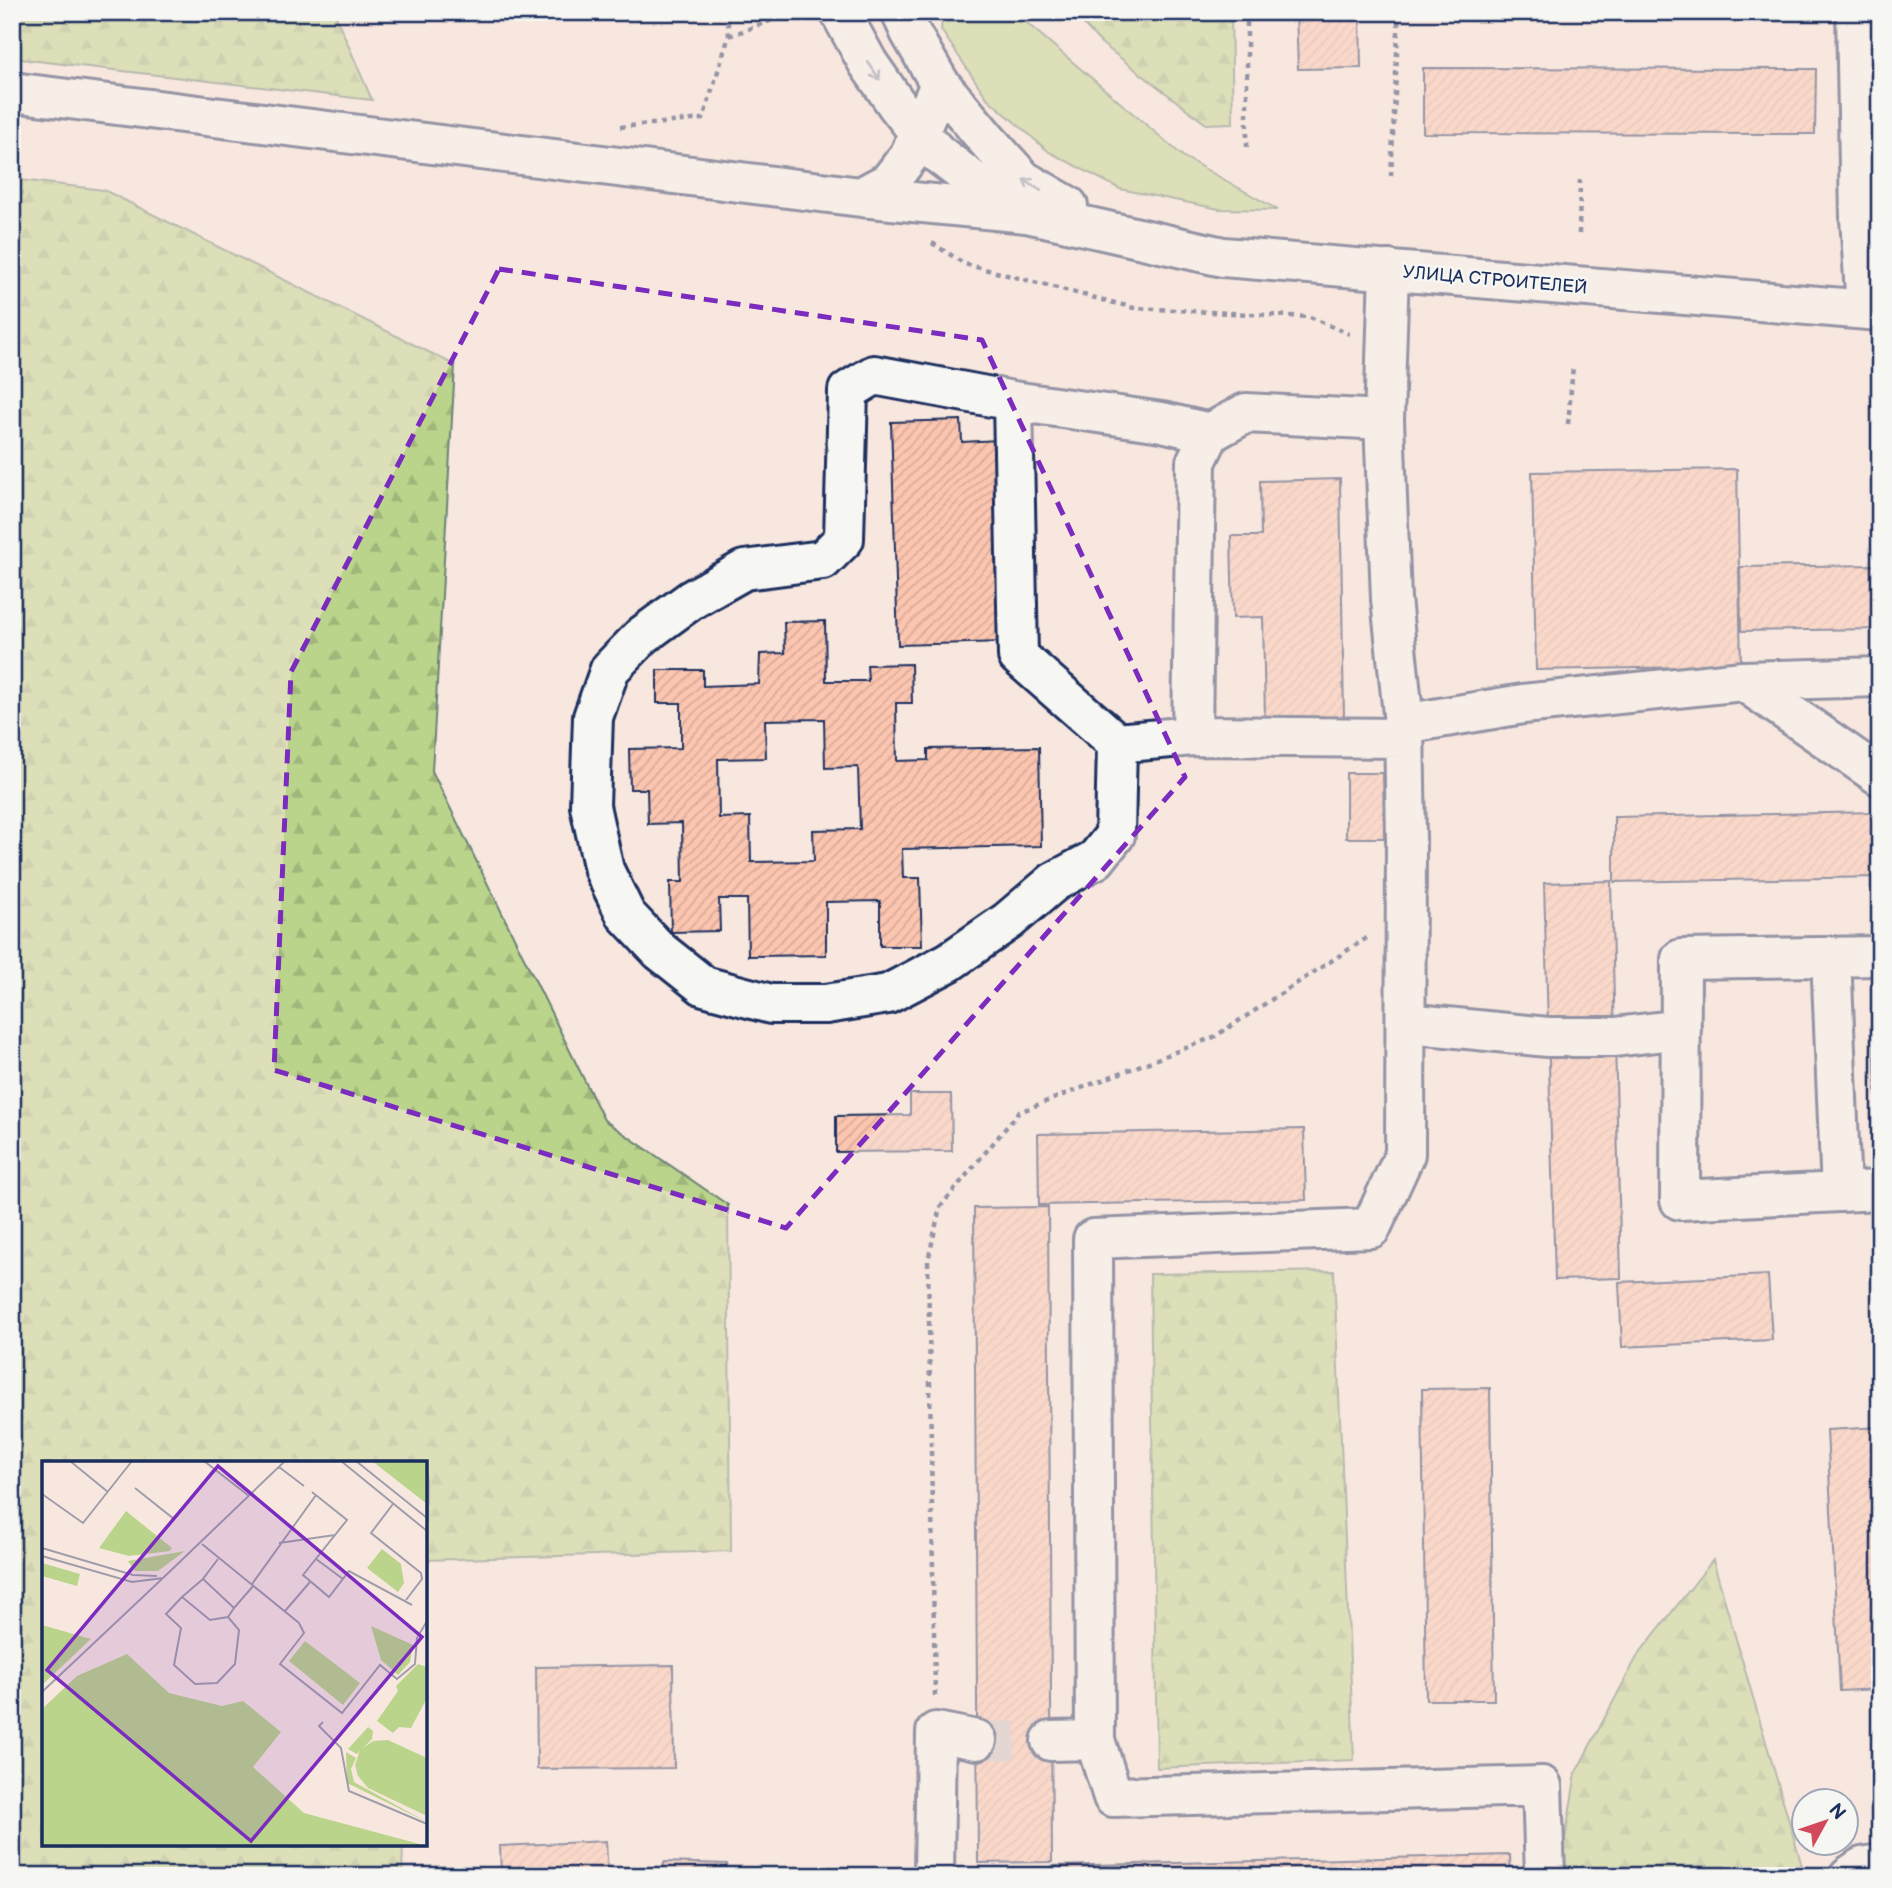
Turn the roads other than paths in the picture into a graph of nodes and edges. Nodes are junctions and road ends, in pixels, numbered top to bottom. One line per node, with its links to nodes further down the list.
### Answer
1 (840, 12): 7 (main road, УЛИЦА СТРОИТЕЛЕЙ, one-way to 7)
2 (901, 12): 5 (main road, УЛИЦА СТРОИТЕЛЕЙ)
3 (1856, 12): 4 (main road)
4 (1868, 78): 12 (main road)
5 (940, 84): 7 (main road); 10 (main road, УЛИЦА СТРОИТЕЛЕЙ, one-way to 5)
6 (12, 92): 8 (main road)
7 (919, 134): 8 (main road); 9 (main road, УЛИЦА СТРОИТЕЛЕЙ)
8 (861, 197): 9 (main road)
9 (1027, 213): 10 (main road, УЛИЦА СТРОИТЕЛЕЙ)
10 (1112, 232): 11 (main road, УЛИЦА СТРОИТЕЛЕЙ)
11 (1389, 271): 12 (main road, УЛИЦА СТРОИТЕЛЕЙ); 14 (main road)
12 (1873, 310)
13 (1013, 401): 15 (main road); 20 (main road); 20 (main road)
14 (1384, 420): 15 (main road); 18 (main road)
15 (1210, 433): 19 (main road)
16 (1880, 677): 17 (main road)
17 (1743, 681): 18 (main road); 21 (main road)
18 (1404, 731): 19 (main road); 24 (main road)
19 (1192, 736): 20 (main road)
20 (1117, 743)
21 (1880, 776)
22 (1831, 956): 23 (main road); 25 (main road); 27 (main road)
23 (1880, 956)
24 (1406, 1023): 25 (main road); 29 (main road)
25 (1681, 1029): 27 (main road)
26 (1880, 1190): 27 (main road)
27 (1841, 1192)
28 (977, 1740): 31 (main road)
29 (1095, 1740): 30 (main road); 32 (main road)
30 (1051, 1741)
31 (934, 1876)
32 (1545, 1876)

